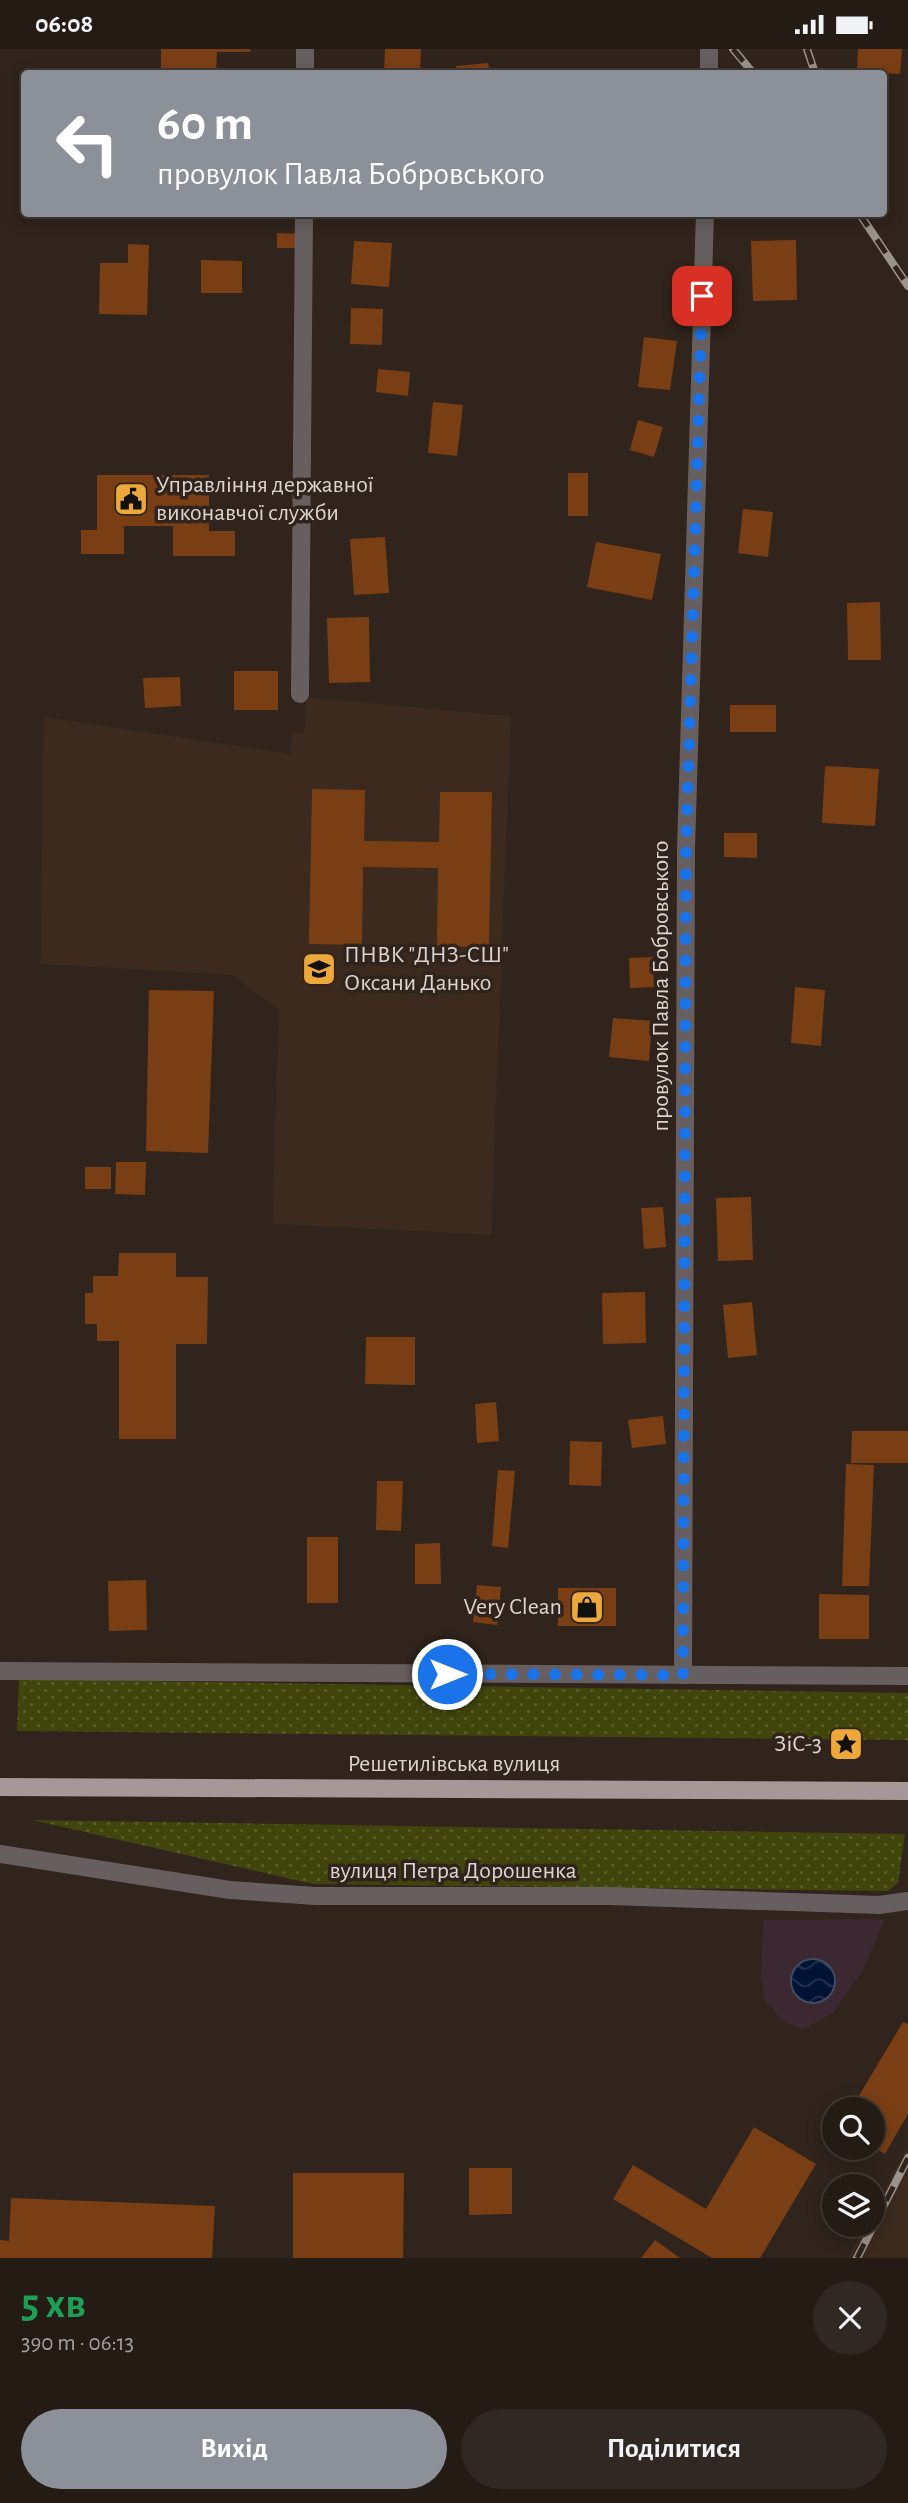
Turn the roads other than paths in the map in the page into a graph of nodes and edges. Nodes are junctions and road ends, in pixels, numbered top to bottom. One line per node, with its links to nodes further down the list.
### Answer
1 (305, 49): 3 (street)
2 (709, 49): 4 (street)
3 (305, 70)
4 (709, 70)
5 (304, 217): 7 (street)
6 (705, 217): 9 (street, провулок Павла Бобровського)
7 (300, 694)
8 (0, 1671): 9 (street)
9 (683, 1675): 10 (street)
10 (908, 1676)
11 (0, 1787): 12 (main road, Решетилівська вулиця)
12 (908, 1791)
13 (0, 1854): 14 (street, вулиця Петра Дорошенка)
14 (908, 1901)

